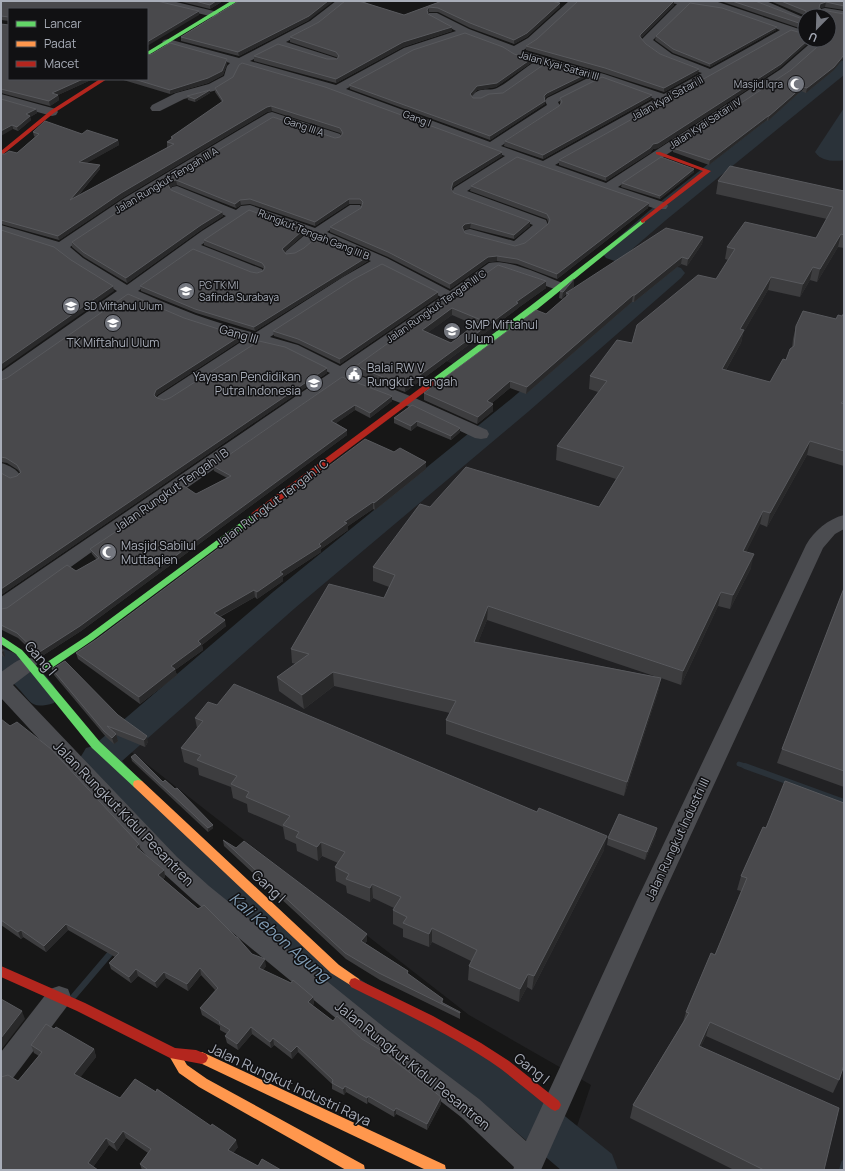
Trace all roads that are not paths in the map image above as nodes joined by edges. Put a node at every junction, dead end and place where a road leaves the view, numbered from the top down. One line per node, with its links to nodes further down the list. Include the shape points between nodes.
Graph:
1 (159, 1): 8 (street)
2 (235, 1): 8 (street)
3 (343, 1): 15 (street, via 314,23)
4 (575, 1): 18 (street, via 532,40)
5 (674, 1): 7 (street)
6 (757, 1): 10 (street)
7 (686, 2): 11 (street, via 732,9); 22 (street, via 647,40 672,59)
8 (214, 14): 14 (street)
9 (433, 15): 12 (street, Jalan Kyai Satari III)
10 (797, 18)
11 (788, 30): 13 (street); 22 (street, Jalan Kyai Satari II)
12 (465, 32): 18 (street, Jalan Kyai Satari III); 25 (street, via 408,50)
13 (797, 32)
14 (168, 42): 17 (street); 21 (street, Gang I)
15 (278, 43): 19 (street); 21 (street)
16 (812, 48): 34 (street, Jalan Kyai Satari IV, via 785,71)
17 (150, 50)
18 (513, 50): 20 (street, Jalan Kyai Satari III, via 515,53)
19 (332, 60)
20 (543, 61): 23 (street, Jalan Kyai Satari III); 26 (street, via 498,93 486,92)
21 (241, 62): 25 (street, Gang I); 29 (street, via 232,68 229,78 213,87 180,96)
22 (712, 73): 28 (street, Jalan Kyai Satari II)
23 (600, 76): 28 (street, Jalan Kyai Satari III); 33 (street, via 551,101 554,106)
24 (102, 80): 30 (street)
25 (337, 89): 33 (street, Gang I)
26 (477, 97)
27 (1, 98): 30 (street)
28 (666, 99): 37 (street, Jalan Kyai Satari II)
29 (156, 108)
30 (52, 112): 35 (street)
31 (272, 116): 32 (street, Gang III A); 47 (street, Jalan Rungkut Tengah III A, via 128,202)
32 (336, 137)
33 (492, 146): 36 (street, Gang I)
34 (658, 153): 38 (street, Jalan Kyai Satari IV); 40 (street, Jalan Rungkut Tengah I C, via 708,171)
35 (1, 154)
36 (516, 155): 37 (street, Gang I); 45 (street, via 459,193 541,225 519,244 514,245)
37 (544, 166): 38 (street, Gang I)
38 (607, 188): 40 (street, Gang I)
39 (177, 190): 42 (street)
40 (661, 206): 51 (street, Jalan Rungkut Tengah I C)
41 (355, 208): 44 (street)
42 (237, 214): 44 (street, Rungkut Tengah Gang III B, via 250,209); 46 (street, Rungkut Tengah Gang III B)
43 (1, 229): 47 (street, Gang III)
44 (316, 233): 48 (street); 49 (street, Rungkut Tengah Gang III B)
45 (470, 233)
46 (191, 246): 50 (street); 52 (street, Rungkut Tengah Gang III B)
47 (61, 247): 52 (street, Gang III, via 78,261)
48 (291, 254)
49 (382, 261): 53 (street, Rungkut Tengah Gang III B); 54 (street)
50 (257, 272)
51 (560, 287): 53 (street, Jalan Rungkut Tengah III C, via 498,265); 58 (street, Jalan Rungkut Tengah I C)
52 (127, 291): 54 (street, Gang III, via 172,312); 56 (street, Rungkut Tengah Gang III B)
53 (451, 297): 55 (street, Jalan Rungkut Tengah III C)
54 (256, 339): 55 (street, Gang III, via 297,350); 57 (street)
55 (340, 373): 58 (street, Gang III); 61 (street, Jalan Rungkut Tengah I B)
56 (1, 379)
57 (164, 399)
58 (409, 401): 59 (street, Gang III); 63 (street, Jalan Rungkut Tengah I C, via 90,638)
59 (481, 434)
60 (844, 521): 68 (street, Jalan Rungkut Industri III, via 829,530 815,545)
61 (1, 607)
62 (1, 639): 63 (street, Gang I, via 19,652)
63 (16, 675): 68 (street, Gang I, via 96,745 347,978 380,998 429,1020 505,1065); 69 (street, Jalan Rungkut Kidul Pesantren, via 170,864 376,1036 470,1108)
64 (1, 971): 65 (street)
65 (61, 998): 66 (street); 67 (street)
66 (174, 1054): 70 (street, via 183,1069 203,1083); 71 (street, Jalan Rungkut Industri Raya, via 196,1056 218,1065)
67 (1, 1073)
68 (553, 1111): 69 (street, Jalan Rungkut Industri III)
69 (529, 1164)
70 (359, 1170)
71 (440, 1170)

